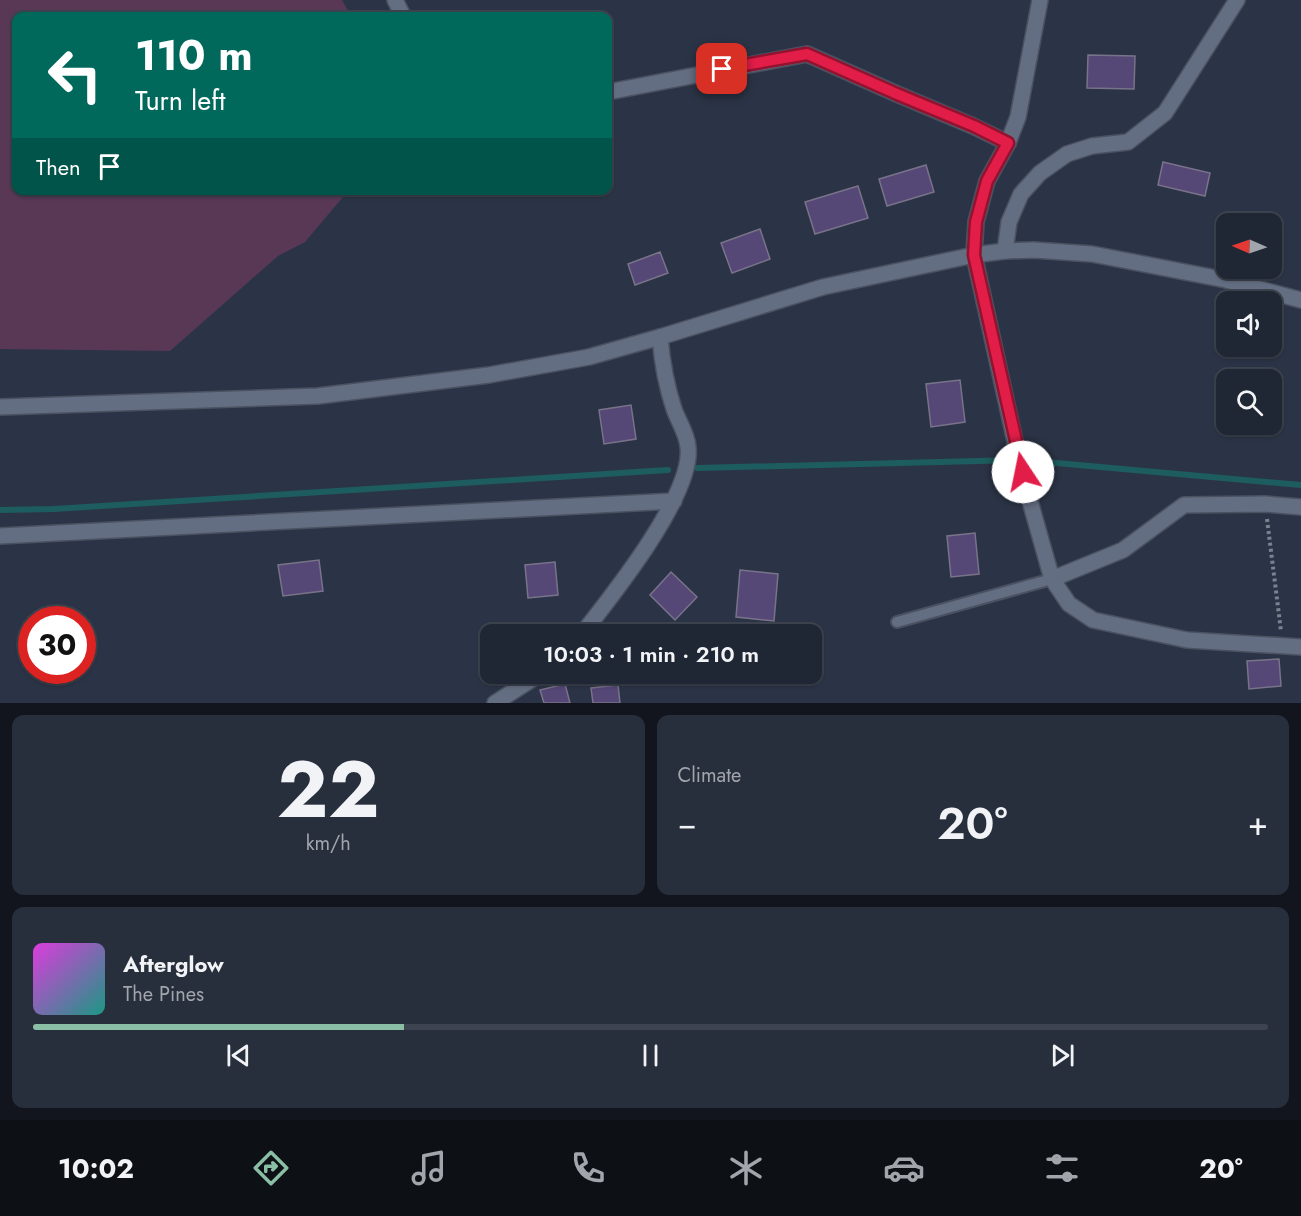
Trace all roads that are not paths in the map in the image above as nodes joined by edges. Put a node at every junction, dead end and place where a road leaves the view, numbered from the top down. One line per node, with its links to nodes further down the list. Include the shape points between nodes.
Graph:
1 (1040, 0): 4 (street, via 1018,117)
2 (1238, 0): 5 (street, via 1165,113 1128,142 1092,146 1067,154 1040,173 1021,194 1009,222)
3 (612, 91): 4 (street, via 807,54)
4 (1008, 143): 6 (street, via 987,181 976,222)
5 (1005, 251): 6 (street); 7 (street, via 1092,254 1226,280)
6 (974, 255): 8 (street, via 823,287); 13 (street, via 1023,472)
7 (1301, 300)
8 (660, 337): 9 (street, via 589,357 489,375 318,396); 10 (street, via 664,376 688,444 689,458)
9 (0, 407)
10 (674, 501): 12 (street); 15 (street, via 633,569)
11 (1301, 507): 13 (street, via 1184,505 1123,550)
12 (0, 536)
13 (1052, 579): 14 (lane); 16 (street, via 1069,604 1093,620 1186,640)
14 (897, 622)
15 (590, 624)
16 (1301, 647)
17 (524, 684): 18 (street)
18 (495, 703)

